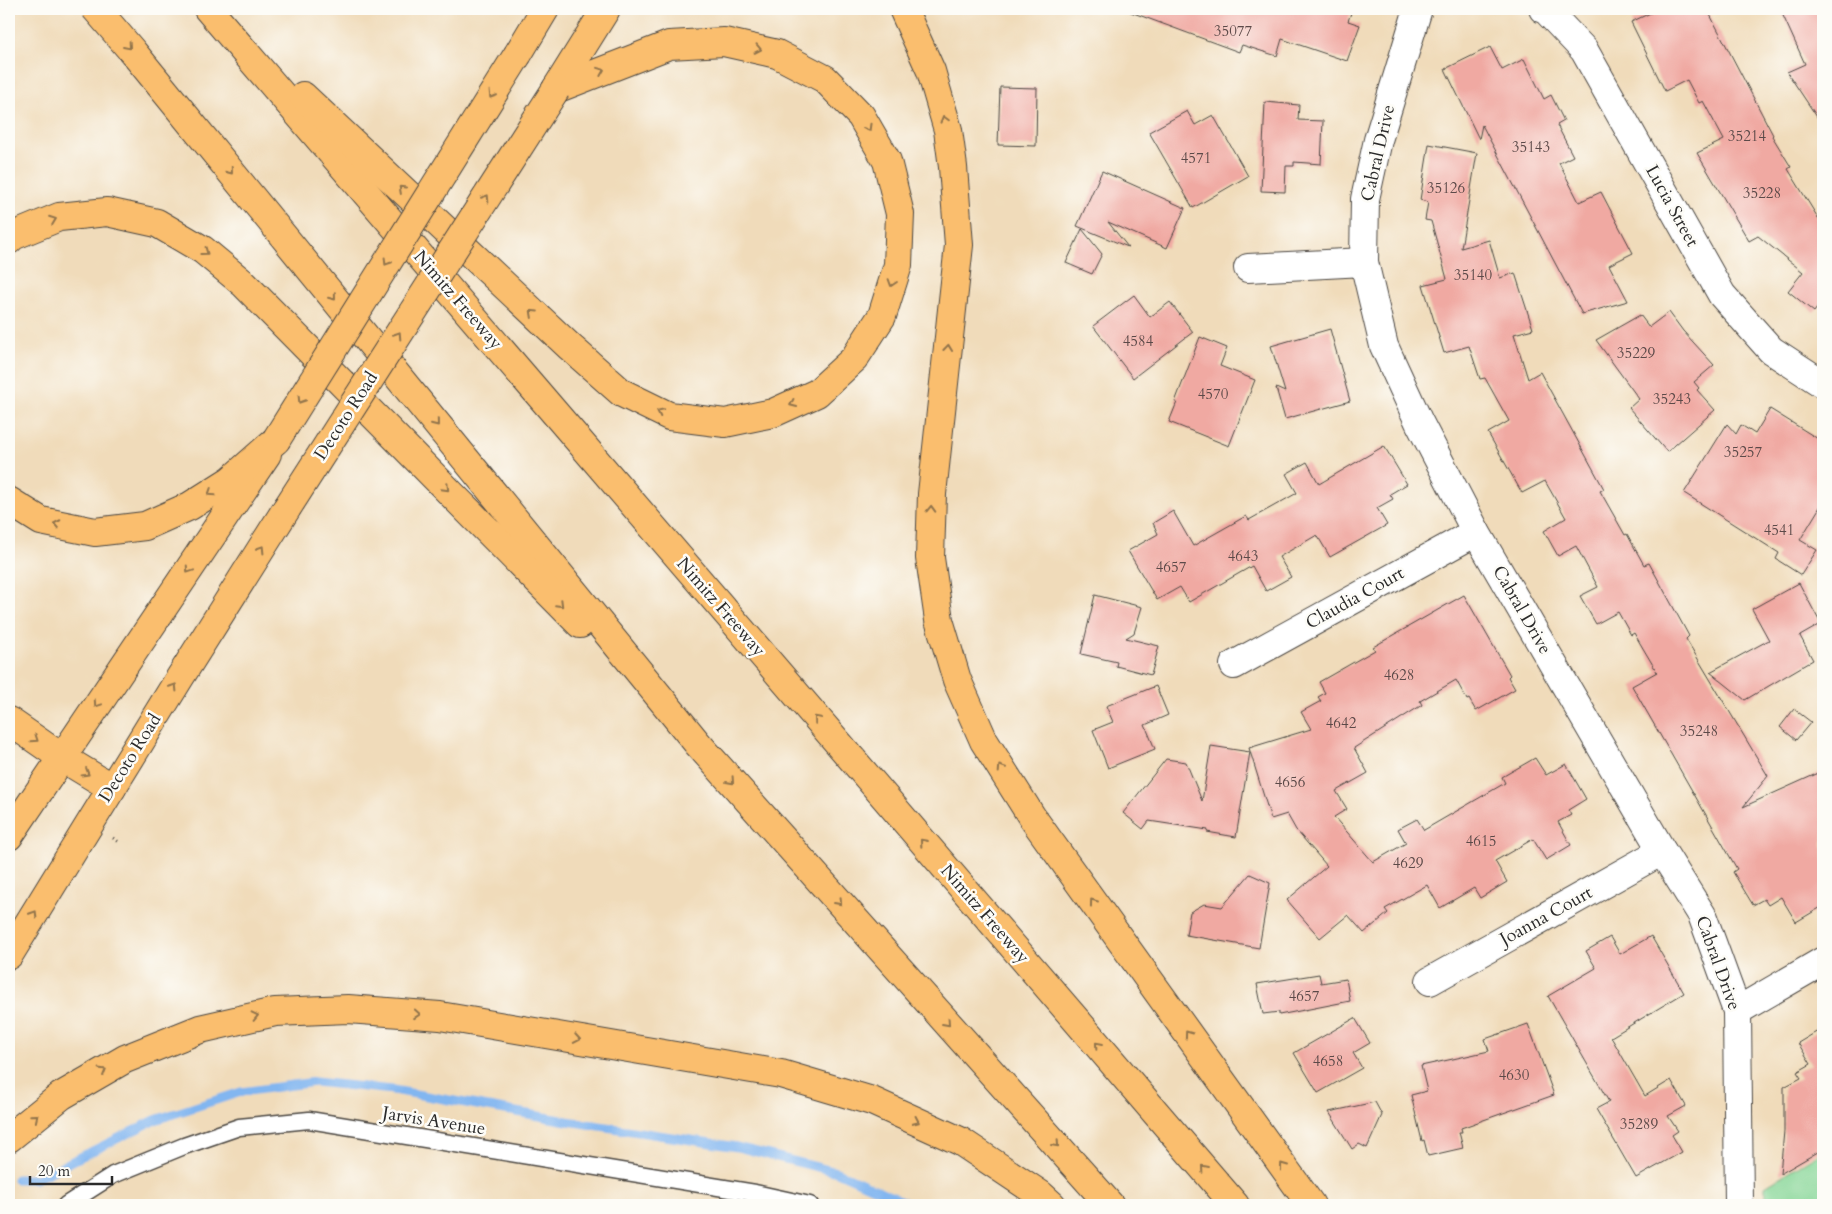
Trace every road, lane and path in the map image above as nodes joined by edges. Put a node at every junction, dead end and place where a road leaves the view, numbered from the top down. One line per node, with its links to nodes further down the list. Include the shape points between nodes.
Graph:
1 (96, 9): 18 (highway, one-way to 18)
2 (209, 9): 8 (highway, one-way to 2, via 669,45 724,42 777,54 825,79 861,116 887,161 900,214 898,265 882,316 854,359 817,394 773,413 725,423 669,416 622,392); 33 (highway, Nimitz Freeway, one-way to 2)
3 (545, 9): 13 (highway, one-way to 13, bridge)
4 (606, 9): 8 (highway, Decoto Road)
5 (903, 9): 34 (highway, one-way to 5, via 1032,817 984,741 958,680 939,620 930,558 932,494 959,245 953,167 948,130 931,72)
6 (1418, 9): 10 (street, Cabral Drive, via 1376,148 1365,199)
7 (1543, 9): 12 (street, Lucia Street, via 1584,50 1722,295 1771,350)
8 (556, 90): 20 (highway, Decoto Road, one-way to 8, bridge, via 287,508)
9 (9, 240): 18 (highway, one-way to 18, via 59,217 107,212 157,223 203,250 244,284)
10 (1364, 262): 11 (street); 15 (street, Cabral Drive, via 1384,346)
11 (1248, 268)
12 (1823, 384)
13 (276, 440): 14 (highway, one-way to 14, via 223,485 190,506 145,526 95,532 41,521); 19 (highway, one-way to 19)
14 (9, 501)
15 (1476, 532): 16 (street, Claudia Court); 22 (street, Cabral Drive)
16 (1234, 665)
17 (9, 722): 19 (highway, one-way to 19)
18 (698, 744): 32 (highway, one-way to 32)
19 (61, 757): 20 (highway, one-way to 20); 21 (highway)
20 (112, 788): 23 (highway, Decoto Road, one-way to 20)
21 (9, 836)
22 (1662, 851): 25 (street, Joanna Court); 26 (street, Cabral Drive, via 1702,915)
23 (9, 955)
24 (1823, 961): 26 (street)
25 (1430, 981)
26 (1737, 1011): 28 (street, Cabral Drive)
27 (9, 1138): 31 (highway, one-way to 31, via 61,1096 125,1059 200,1029 275,1012 348,1009 440,1016 781,1074 872,1101 960,1141)
28 (1735, 1203)
29 (66, 1205): 30 (lane, Jarvis Avenue, via 113,1175 184,1146 239,1127 309,1120 755,1193)
30 (810, 1205)
31 (1052, 1205)
32 (1110, 1205)
33 (1235, 1205)
34 (1311, 1205)

